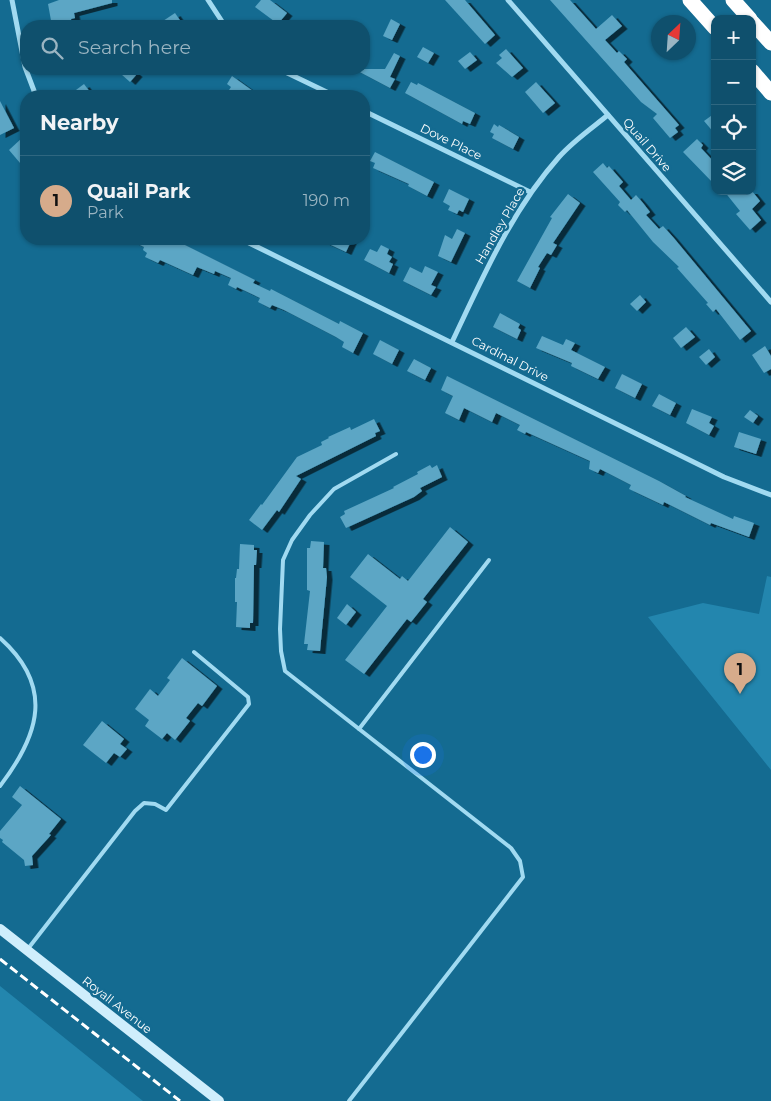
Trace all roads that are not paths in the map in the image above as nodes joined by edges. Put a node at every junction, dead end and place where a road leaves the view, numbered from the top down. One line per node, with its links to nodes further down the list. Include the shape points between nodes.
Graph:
1 (12, 0): 10 (street)
2 (208, 0): 7 (street)
3 (508, 0): 19 (street, Quail Drive)
4 (690, 0): 8 (highway)
5 (733, 0): 6 (highway)
6 (746, 15)
7 (221, 20)
8 (711, 24)
9 (756, 26): 11 (highway)
10 (20, 41)
11 (771, 43)
12 (28, 75): 15 (street)
13 (291, 75): 16 (street)
14 (756, 76): 17 (highway)
15 (34, 90)
16 (323, 90)
17 (771, 93)
18 (370, 114): 20 (street, Dove Place)
19 (608, 115): 20 (street, Handley Place, via 560,155); 22 (street, Quail Drive)
20 (530, 192): 23 (street, Handley Place, via 497,247)
21 (253, 245): 23 (street, Cardinal Drive)
22 (771, 302)
23 (452, 342): 25 (street, Cardinal Drive, via 724,477)
24 (396, 454): 29 (lane, via 334,489 292,540 283,560 280,651 285,671)
25 (771, 495)
26 (489, 560): 29 (lane)
27 (0, 638): 30 (lane, via 19,655 32,682 36,706 31,737 17,764)
28 (194, 652): 32 (lane, via 248,697 249,704 166,810 144,803 135,811)
29 (358, 729): 34 (lane, via 511,848 520,860 523,876)
30 (0, 786)
31 (0, 929): 32 (street, Royall Avenue)
32 (27, 950): 33 (street, Royall Avenue)
33 (219, 1101)
34 (349, 1101)

